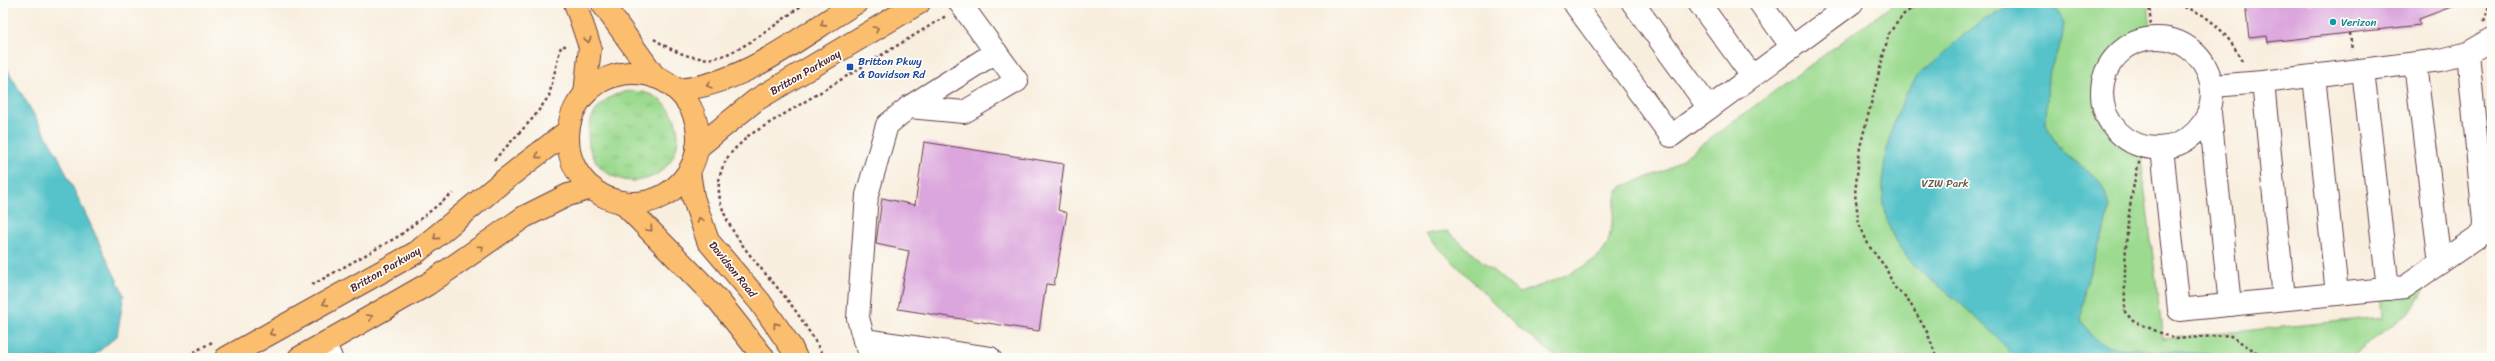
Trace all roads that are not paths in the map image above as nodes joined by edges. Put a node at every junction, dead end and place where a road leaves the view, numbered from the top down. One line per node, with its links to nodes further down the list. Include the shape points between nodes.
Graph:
1 (576, 3): 23 (main road, one-way to 23, via 590,47)
2 (602, 3): 17 (main road)
3 (856, 3): 22 (main road, one-way to 22, via 758,66 716,83)
4 (919, 3): 28 (main road, Britton Parkway, one-way to 4, via 756,100)
5 (1574, 3): 25 (street, via 1671,136)
6 (1632, 3): 25 (street)
7 (1699, 3): 18 (street)
8 (1760, 3): 12 (street)
9 (961, 4): 13 (street)
10 (1840, 6): 12 (street)
11 (2492, 39): 14 (street, via 2484,46)
12 (1792, 47): 18 (street)
13 (996, 52): 24 (street); 24 (street, via 1017,80 1016,83 964,112)
14 (2468, 53): 16 (street); 33 (street, via 2484,222 2482,233)
15 (2358, 63): 16 (street); 19 (street); 34 (street)
16 (2414, 64): 33 (street)
17 (655, 76): 22 (main road); 23 (main road, via 617,74 600,82)
18 (1752, 76): 25 (street)
19 (2314, 76): 20 (street); 35 (street)
20 (2262, 82): 21 (street); 36 (street)
21 (2213, 86): 26 (street); 29 (street, via 2206,65 2191,48 2173,39 2152,37 2132,43 2109,64 2101,94 2107,117 2115,130 2128,140 2144,147)
22 (677, 90): 28 (main road, via 690,107 697,127)
23 (585, 94): 27 (main road, via 573,111)
24 (910, 107): 38 (street, via 887,125 866,195 858,318)
25 (1709, 108)
26 (2210, 114): 29 (street, via 2199,131 2187,141); 37 (street)
27 (568, 131): 31 (main road, via 570,153 578,172); 40 (main road, Britton Parkway, one-way to 40, via 417,252)
28 (697, 148): 30 (main road)
29 (2162, 148): 37 (street, via 2179,310)
30 (689, 172): 32 (main road, via 679,184 660,197 637,203); 43 (main road, Davidson Road, one-way to 30, via 760,302 708,240 693,197)
31 (592, 188): 32 (main road, via 606,197); 39 (main road, one-way to 31, via 524,217 568,195)
32 (622, 202): 42 (main road, one-way to 42, via 718,300)
33 (2440, 263): 34 (street, via 2405,287)
34 (2388, 289): 35 (street)
35 (2337, 294): 36 (street)
36 (2284, 299): 37 (street)
37 (2230, 305)
38 (868, 349): 44 (street)
39 (328, 351): 41 (main road)
40 (226, 358)
41 (299, 358)
42 (764, 358)
43 (796, 358)
44 (990, 358)

